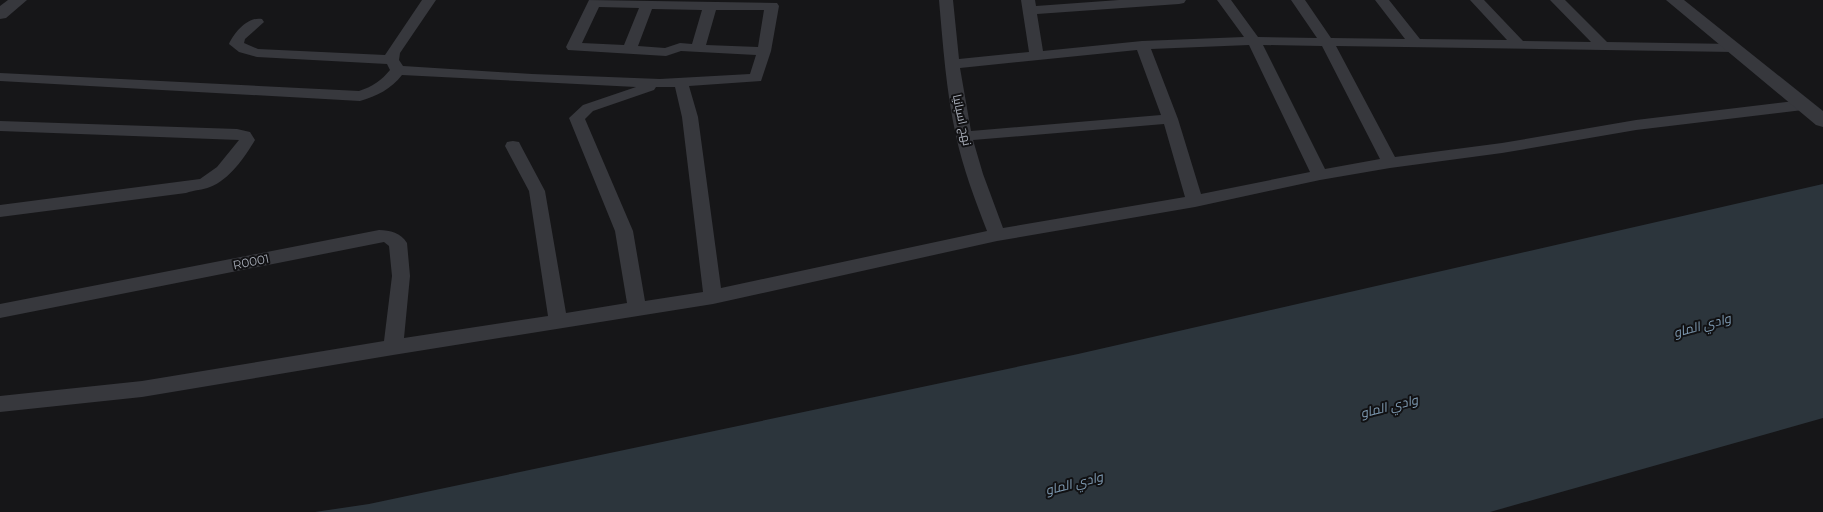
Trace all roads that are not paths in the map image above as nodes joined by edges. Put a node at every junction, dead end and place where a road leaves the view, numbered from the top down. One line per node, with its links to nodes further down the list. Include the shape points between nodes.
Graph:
1 (19, 0): 15 (street)
2 (429, 0): 29 (street, via 393,53)
3 (946, 0): 28 (street, نهج اسبانيا)
4 (1179, 0): 13 (street)
5 (1224, 0): 17 (street)
6 (1298, 0): 18 (street)
7 (1382, 0): 19 (street)
8 (1478, 0): 20 (street)
9 (1557, 0): 22 (street)
10 (1674, 0): 24 (street)
11 (772, 3): 14 (street); 26 (street)
12 (647, 4): 14 (street); 25 (street); 25 (street, via 594,3 573,47)
13 (1029, 5): 27 (street)
14 (710, 6): 23 (street)
15 (0, 14)
16 (257, 22): 29 (street, via 239,37 236,44 257,53)
17 (1254, 41): 18 (street); 21 (street); 40 (street)
18 (1327, 42): 19 (street); 39 (street)
19 (1416, 42): 20 (street)
20 (1518, 44): 22 (street)
21 (1142, 45): 27 (street); 34 (street)
22 (1603, 46): 24 (street)
23 (698, 48): 25 (street, via 680,47 666,52); 26 (street)
24 (1734, 48): 33 (street)
25 (629, 50)
26 (764, 51): 31 (street, via 756,78)
27 (1037, 55): 28 (street)
28 (952, 64): 37 (street, نهج اسبانيا)
29 (395, 65): 30 (street, via 390,81 360,96); 32 (street, via 532,78)
30 (0, 77)
31 (681, 82): 32 (street); 44 (street, via 690,117)
32 (660, 83): 45 (street, via 588,108 577,118 624,231)
33 (1803, 105): 35 (street); 39 (street, via 1636,125 1502,148)
34 (1170, 119): 37 (street); 41 (street)
35 (1823, 122)
36 (0, 126): 42 (street, via 237,134 244,135 247,140 221,172 205,183)
37 (964, 136): 43 (street, نهج اسبانيا)
38 (513, 146): 47 (street, via 537,191)
39 (1390, 163): 40 (street)
40 (1320, 175): 41 (street)
41 (1195, 201): 43 (street)
42 (0, 212)
43 (997, 235): 44 (street)
44 (713, 297): 45 (street)
45 (637, 309): 47 (street)
46 (0, 311): 48 (street, R0001, via 387,236 398,242 401,276)
47 (558, 321): 48 (street)
48 (393, 347): 49 (street, via 142,389)
49 (0, 404)

